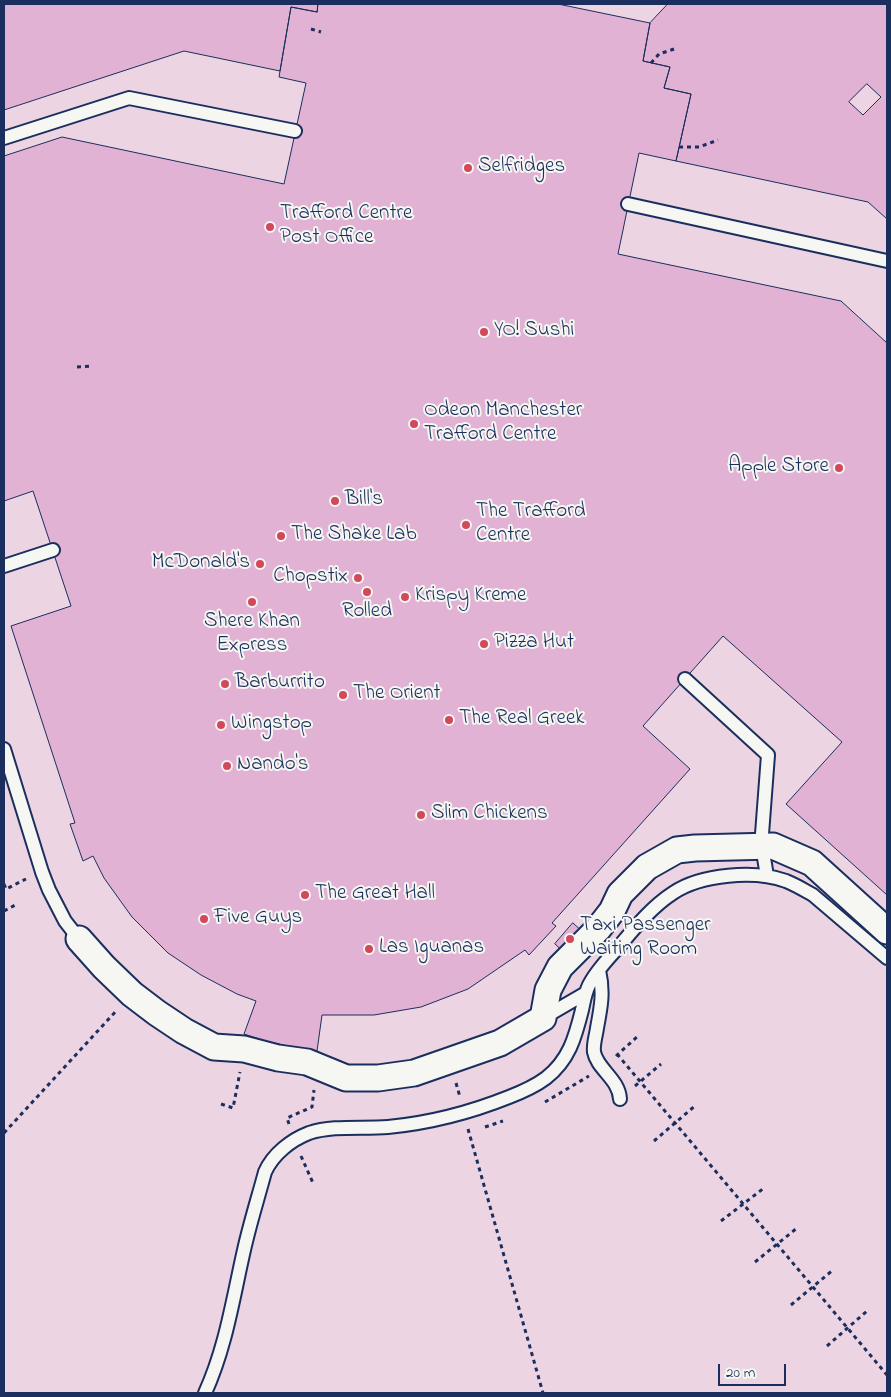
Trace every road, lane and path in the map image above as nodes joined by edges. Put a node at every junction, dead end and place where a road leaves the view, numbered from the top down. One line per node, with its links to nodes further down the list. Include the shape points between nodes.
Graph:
1 (311, 29): 2 (path)
2 (321, 32)
3 (674, 49): 4 (path, via 659,54)
4 (651, 63)
5 (295, 132): 6 (lane, via 130,98)
6 (4, 138)
7 (718, 140): 8 (path, via 699,147)
8 (679, 147)
9 (628, 204): 10 (lane)
10 (887, 261)
11 (91, 366): 12 (path)
12 (77, 367)
13 (53, 550): 14 (lane)
14 (4, 566)
15 (685, 679): 17 (lane, via 768,755)
16 (4, 749): 18 (lane)
17 (762, 846): 19 (lane); 23 (street, via 773,846 812,863); 29 (street, via 677,850 647,867 620,894 598,929 560,967 548,990)
18 (42, 872): 20 (path, via 6,889); 24 (lane, via 65,921)
19 (767, 876): 25 (lane, via 801,887 813,895); 26 (lane, via 718,876 674,892 642,920)
20 (4, 884)
21 (17, 904): 22 (path)
22 (4, 911)
23 (887, 931)
24 (80, 939): 27 (street)
25 (887, 958)
26 (599, 970): 28 (lane); 35 (lane, via 602,1002 594,1052)
27 (132, 994): 31 (street, via 184,1031 214,1047); 42 (path)
28 (586, 994): 29 (lane); 40 (lane, via 575,1036 556,1070 522,1092)
29 (543, 1018): 33 (street, via 500,1043)
30 (638, 1036): 32 (path)
31 (244, 1049): 33 (street, via 306,1062 346,1078 414,1073); 38 (path, via 233,1108)
32 (618, 1054): 35 (path); 36 (path)
33 (450, 1060): 40 (path)
34 (661, 1064): 36 (path)
35 (602, 1067): 37 (lane, via 618,1089)
36 (641, 1081): 37 (path); 41 (path)
37 (620, 1099)
38 (220, 1104)
39 (696, 1106): 41 (path)
40 (464, 1114): 57 (lane, via 388,1127 322,1130 294,1141 269,1162 244,1248 226,1334); 58 (path)
41 (676, 1122): 43 (path); 45 (path)
42 (4, 1133)
43 (654, 1141)
44 (764, 1188): 45 (path)
45 (744, 1204): 46 (path); 48 (path)
46 (722, 1221)
47 (798, 1228): 48 (path)
48 (778, 1244): 49 (path); 51 (path)
49 (755, 1262)
50 (833, 1270): 51 (path)
51 (814, 1287): 52 (path); 54 (path)
52 (791, 1305)
53 (867, 1311): 54 (path)
54 (848, 1327): 55 (path); 56 (path)
55 (827, 1346)
56 (887, 1375)
57 (205, 1393)
58 (543, 1393)

